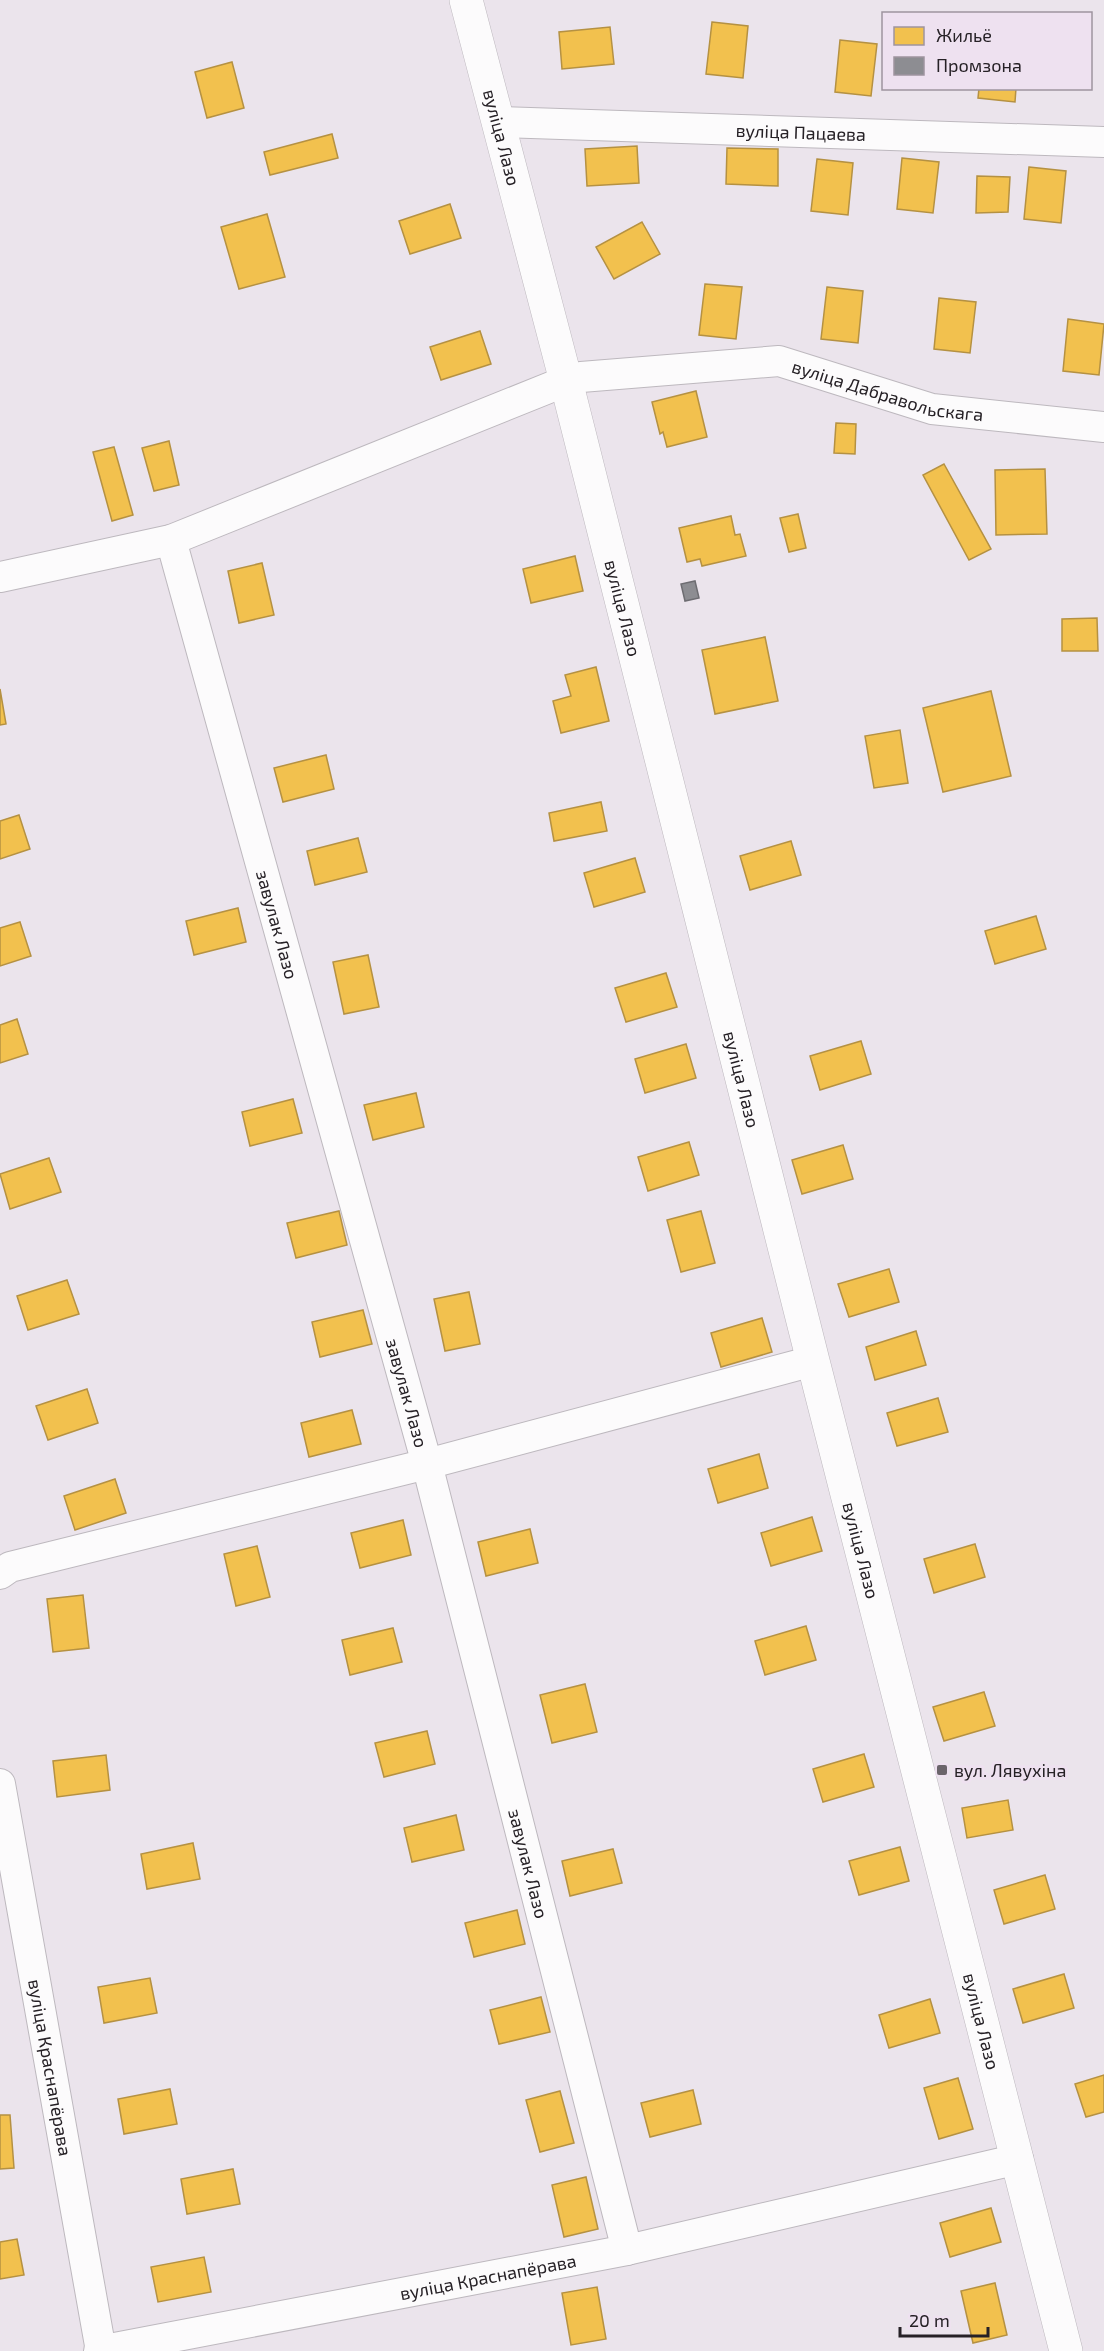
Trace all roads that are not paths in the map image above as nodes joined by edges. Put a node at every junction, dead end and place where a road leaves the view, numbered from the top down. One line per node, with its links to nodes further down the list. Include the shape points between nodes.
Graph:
1 (466, 0): 2 (main road, вуліца Лазо)
2 (498, 122): 3 (street, вуліца Пацаева); 4 (main road, вуліца Лазо)
3 (1104, 142)
4 (566, 381): 5 (street, вуліца Дабравольскага, via 779,361 932,409); 6 (street, вуліца Дабравольскага); 8 (main road, вуліца Лазо)
5 (1104, 428)
6 (171, 540): 7 (street, вуліца Дабравольскага); 9 (street, завулак Лазо)
7 (0, 577)
8 (813, 1361): 9 (street); 12 (main road, вуліца Лазо)
9 (427, 1464): 10 (street, via 10,1567); 13 (street, завулак Лазо)
10 (0, 1574)
11 (0, 1784): 14 (street, вуліца Краснапёрава)
12 (1018, 2158): 13 (street); 15 (main road, вуліца Лазо)
13 (627, 2250): 14 (street, вуліца Краснапёрава)
14 (100, 2351)
15 (1066, 2351)

